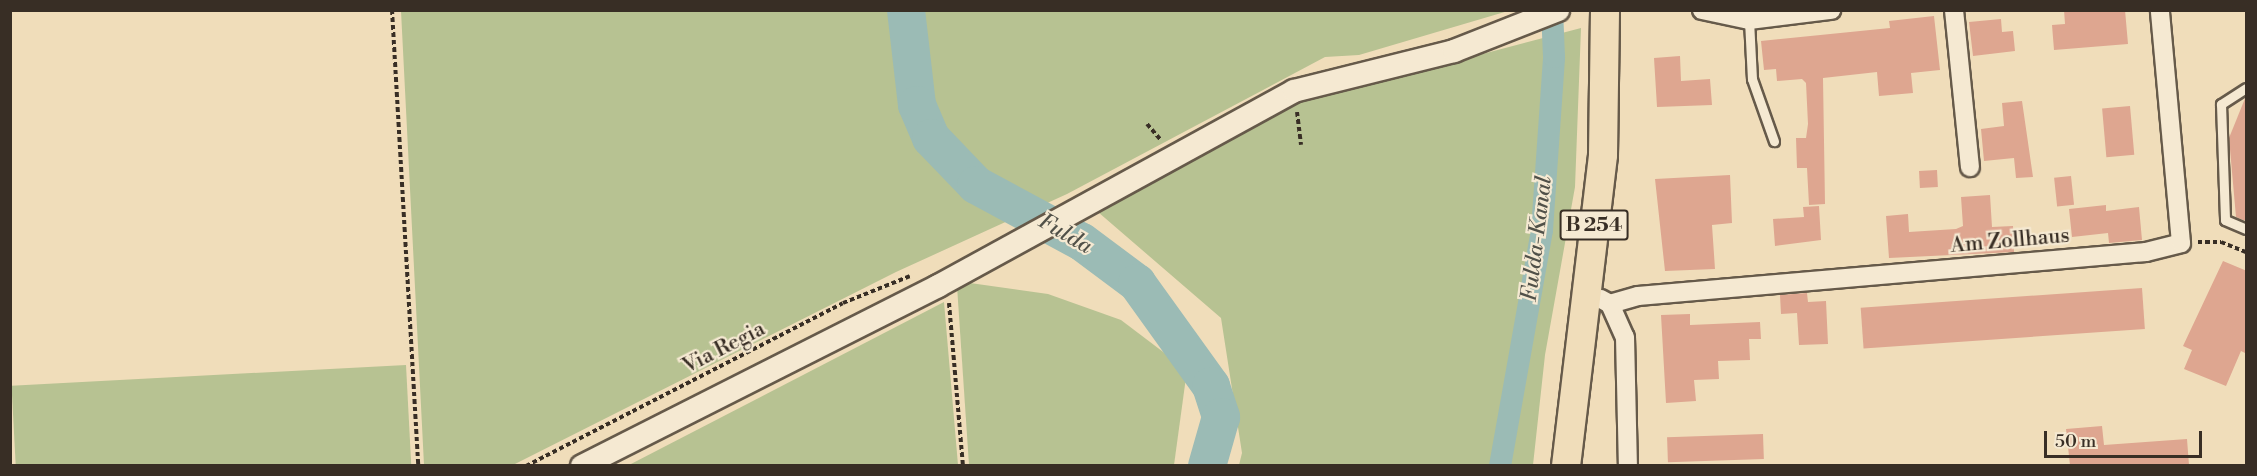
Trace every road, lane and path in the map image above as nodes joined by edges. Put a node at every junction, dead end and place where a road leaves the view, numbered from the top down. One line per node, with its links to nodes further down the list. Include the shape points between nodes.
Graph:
1 (392, 10): 20 (path)
2 (1558, 10): 11 (street, via 1454,51)
3 (1605, 10): 19 (main road, B 254, via 1607,90)
4 (1702, 10): 9 (street)
5 (1831, 10): 8 (street)
6 (1954, 10): 14 (street)
7 (2160, 10): 16 (street)
8 (1773, 14): 9 (street)
9 (1749, 20): 12 (lane, via 1752,79)
10 (2247, 88): 15 (lane, via 2221,104 2225,220)
11 (1294, 91): 13 (path); 18 (street)
12 (1774, 141)
13 (1301, 145)
14 (1970, 167)
15 (2247, 229)
16 (2181, 243): 17 (path, via 2222,242); 19 (street, Am Zollhaus, via 2146,252)
17 (2247, 252)
18 (938, 286): 21 (path, Via Regia, via 913,275 893,279); 22 (street); 23 (path, via 948,295)
19 (1598, 300): 24 (main road, B 254, via 1569,413); 25 (street, via 1625,337)
20 (418, 465)
21 (526, 465)
22 (582, 465)
23 (963, 465)
24 (1566, 465)
25 (1628, 465)

